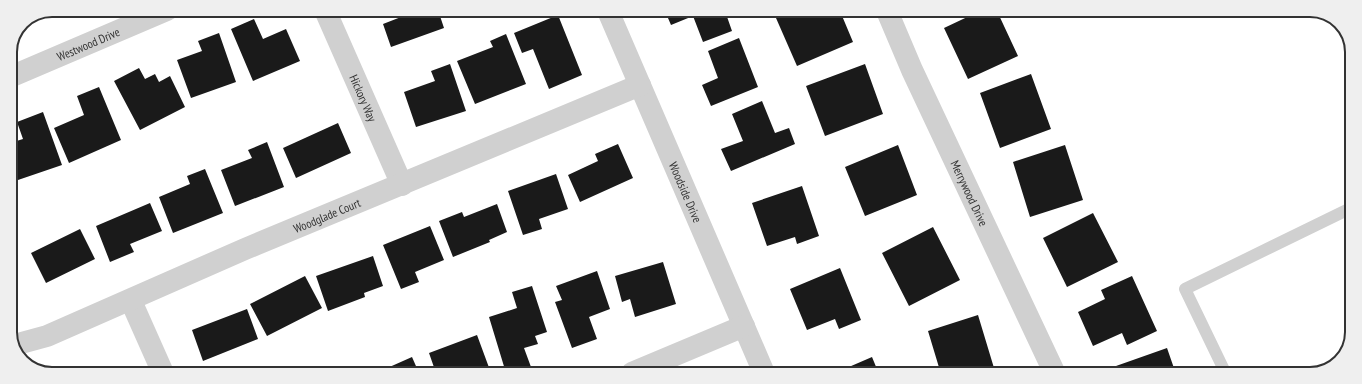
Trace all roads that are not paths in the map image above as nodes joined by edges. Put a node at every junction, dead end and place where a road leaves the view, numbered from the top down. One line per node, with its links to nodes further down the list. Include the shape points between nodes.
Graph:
1 (151, 17): 5 (street, Westwood Drive)
2 (328, 17): 7 (street, Hickory Way)
3 (611, 17): 6 (street, Woodside Drive)
4 (890, 17): 15 (street, Merrywood Drive)
5 (17, 74)
6 (640, 85): 7 (street, Woodglade Court); 10 (street, Woodside Drive)
7 (402, 185): 9 (street, Woodglade Court, via 245,249)
8 (1345, 211): 16 (lane, via 1185,289)
9 (130, 301): 11 (street, Woodglade Court, via 47,336); 12 (street)
10 (744, 326): 13 (street); 14 (street, Woodside Drive)
11 (19, 344)
12 (160, 367)
13 (646, 367)
14 (761, 367)
15 (1052, 367)
16 (1223, 367)

